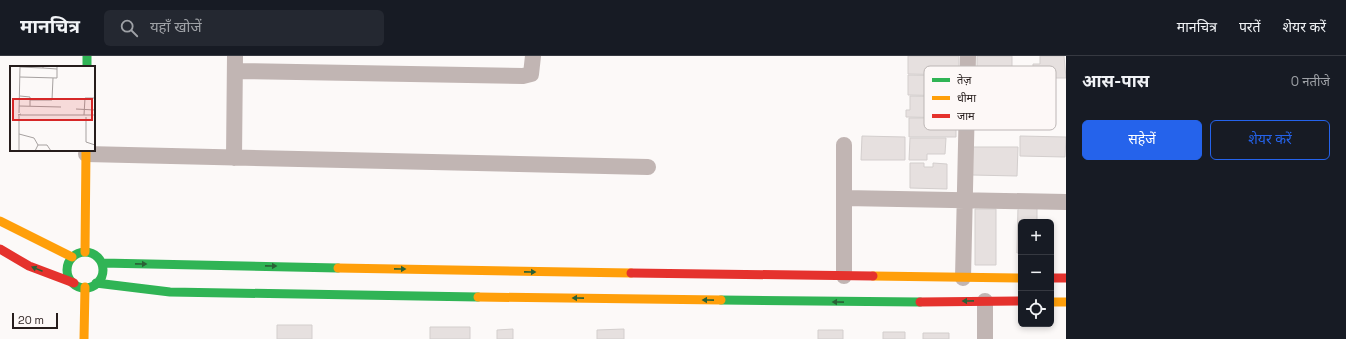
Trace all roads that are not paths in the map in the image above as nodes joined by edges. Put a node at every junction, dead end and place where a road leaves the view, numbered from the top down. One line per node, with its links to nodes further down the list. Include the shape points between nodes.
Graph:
1 (533, 56): 3 (street, via 531,74 523,76)
2 (968, 56): 4 (street)
3 (235, 64): 8 (street)
4 (968, 66)
5 (966, 130): 11 (street)
6 (844, 144): 10 (street)
7 (86, 152): 8 (street); 15 (main road)
8 (234, 158): 9 (street)
9 (648, 167)
10 (845, 198): 11 (street); 18 (street)
11 (964, 200): 12 (street); 19 (street)
12 (1066, 202)
13 (0, 221): 16 (main road)
14 (0, 249): 23 (main road, one-way to 14, via 29,266)
15 (85, 252): 16 (main road, via 78,253); 17 (main road, via 92,253)
16 (72, 258): 23 (main road, via 67,271)
17 (102, 263): 18 (main road, one-way to 18); 24 (main road, via 102,276)
18 (844, 276): 19 (main road)
19 (963, 278): 20 (main road)
20 (1018, 278)
21 (1054, 278): 22 (main road)
22 (1066, 278)
23 (74, 283): 25 (main road)
24 (96, 283): 25 (main road); 26 (main road, one-way to 24, via 849,302 170,292)
25 (85, 287): 30 (main road)
26 (985, 301): 27 (main road); 31 (street)
27 (1018, 301)
28 (1054, 302): 29 (main road)
29 (1066, 302)
30 (84, 339)
31 (985, 339)

